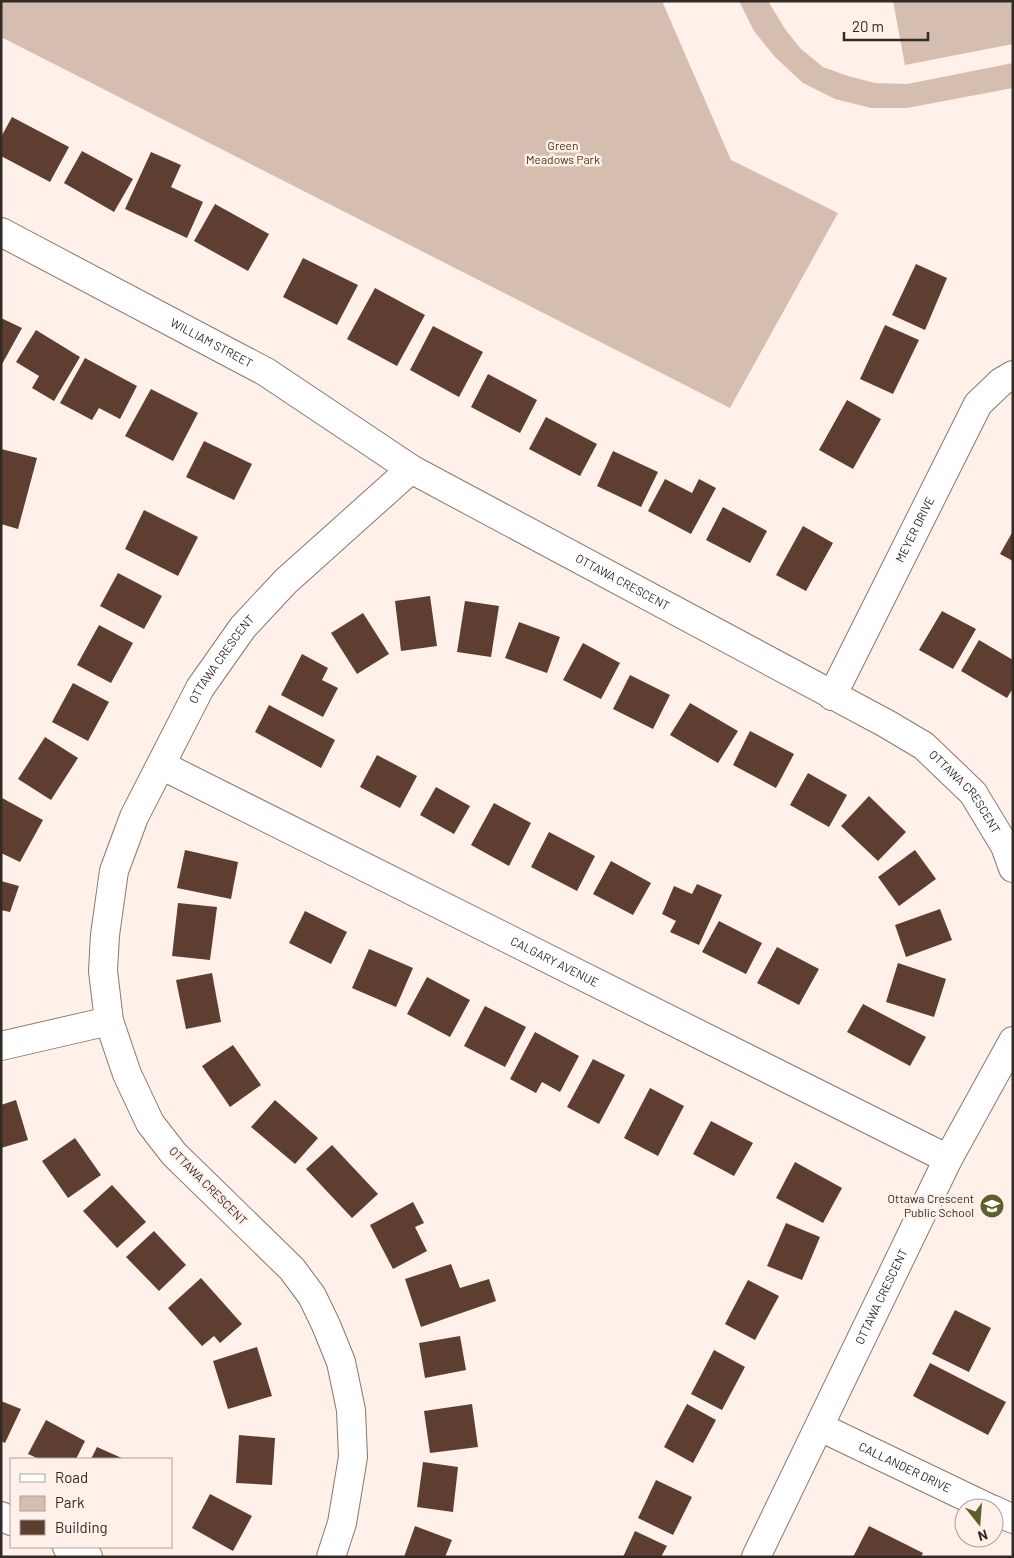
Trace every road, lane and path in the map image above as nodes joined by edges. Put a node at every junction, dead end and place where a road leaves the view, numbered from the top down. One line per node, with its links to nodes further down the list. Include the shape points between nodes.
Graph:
1 (1, 232): 3 (street, WILLIAM STREET, via 266,372)
2 (1013, 375): 4 (street, MEYER DRIVE, via 1000,382 978,404)
3 (411, 469): 4 (street, OTTAWA CRESCENT); 5 (street, OTTAWA CRESCENT, via 286,581 243,627 200,688)
4 (832, 696): 6 (street, OTTAWA CRESCENT, via 924,746 973,793 1005,846)
5 (161, 764): 7 (street, OTTAWA CRESCENT, via 134,817 114,871 103,971); 10 (street, CALGARY AVENUE)
6 (1013, 868)
7 (109, 1021): 9 (street); 15 (street, OTTAWA CRESCENT, via 150,1123 174,1154 292,1269 312,1296 334,1344 351,1410 353,1457 342,1524)
8 (1013, 1041): 10 (street, OTTAWA CRESCENT)
9 (1, 1046)
10 (948, 1159): 11 (street, OTTAWA CRESCENT)
11 (820, 1428): 12 (street, CALLANDER DRIVE); 16 (street, OTTAWA CRESCENT)
12 (968, 1498)
13 (69, 1548): 14 (street)
14 (88, 1557)
15 (331, 1557)
16 (756, 1557)

